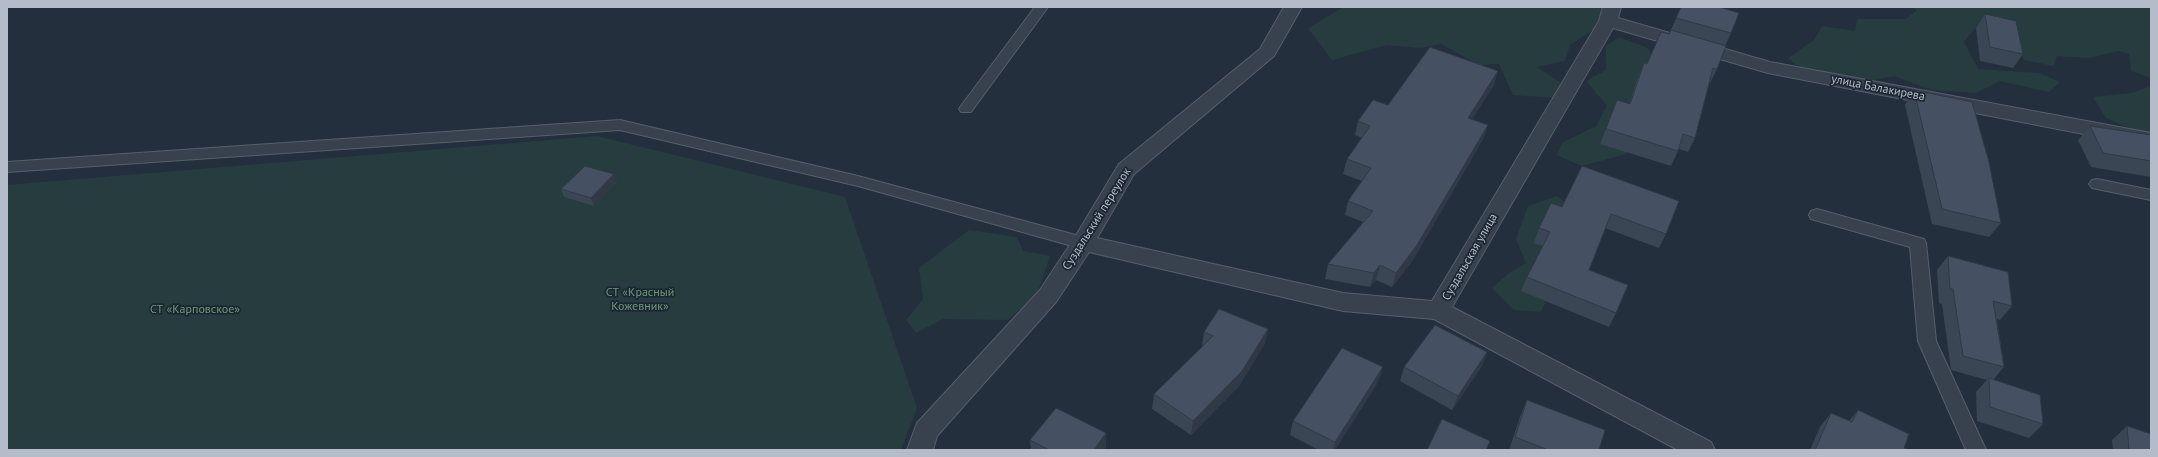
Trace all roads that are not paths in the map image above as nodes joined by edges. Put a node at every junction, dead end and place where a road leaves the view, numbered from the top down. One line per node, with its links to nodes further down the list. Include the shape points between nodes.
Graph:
1 (1042, 7): 4 (lane)
2 (1293, 7): 10 (street, Суздальский переулок, via 1266,52 1126,169)
3 (1610, 14): 5 (street, улица Балакирева, via 1768,67); 11 (street, Суздальская улица)
4 (966, 109)
5 (2151, 140)
6 (7, 167): 10 (lane, via 620,125 858,181)
7 (2097, 184): 8 (lane)
8 (2151, 195)
9 (1817, 215): 14 (lane, via 1918,243 1928,341)
10 (1083, 243): 11 (street, via 1343,302); 12 (street, Суздальский переулок, via 1048,296 926,432)
11 (1438, 310): 13 (street, Суздальская улица)
12 (920, 450)
13 (1702, 450)
14 (1976, 450)

